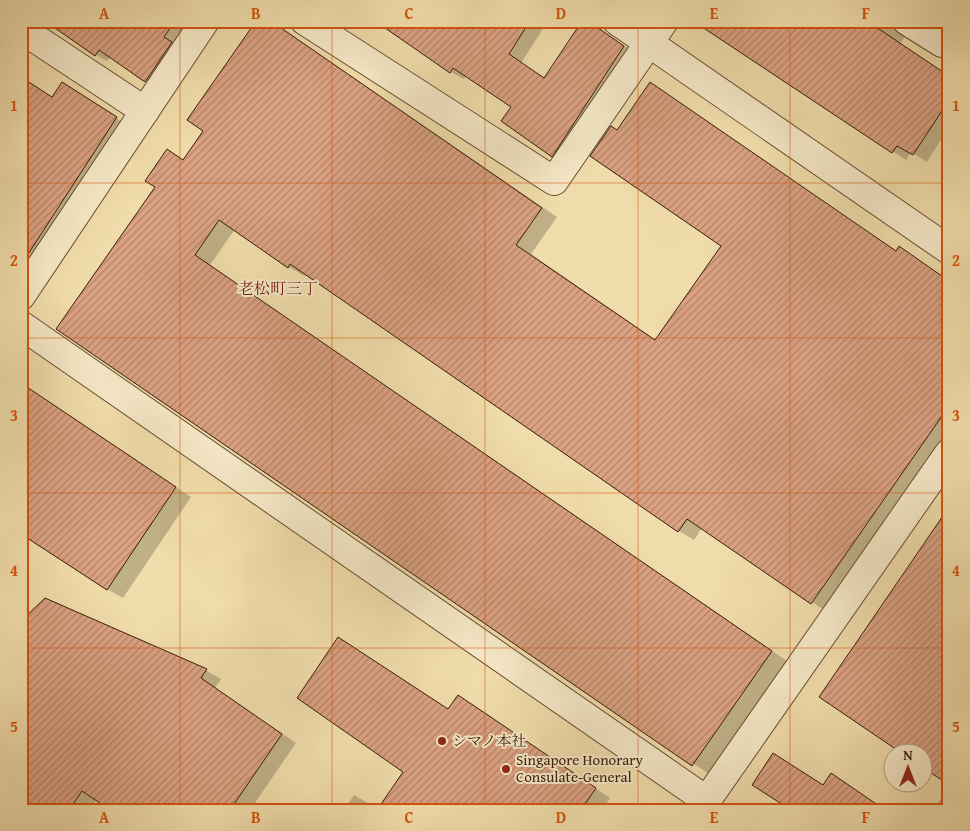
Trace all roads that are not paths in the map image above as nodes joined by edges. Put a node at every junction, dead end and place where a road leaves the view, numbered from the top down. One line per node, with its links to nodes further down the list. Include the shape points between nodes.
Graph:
1 (205, 21): 8 (street)
2 (305, 21): 6 (street, via 554,181)
3 (617, 21): 6 (street)
4 (907, 21): 7 (street, via 942,43)
5 (21, 29): 8 (street)
6 (657, 32): 9 (street)
7 (949, 32)
8 (146, 110): 10 (street)
9 (949, 250)
10 (21, 296)
11 (21, 325): 13 (street)
12 (949, 453): 13 (street)
13 (703, 805)

